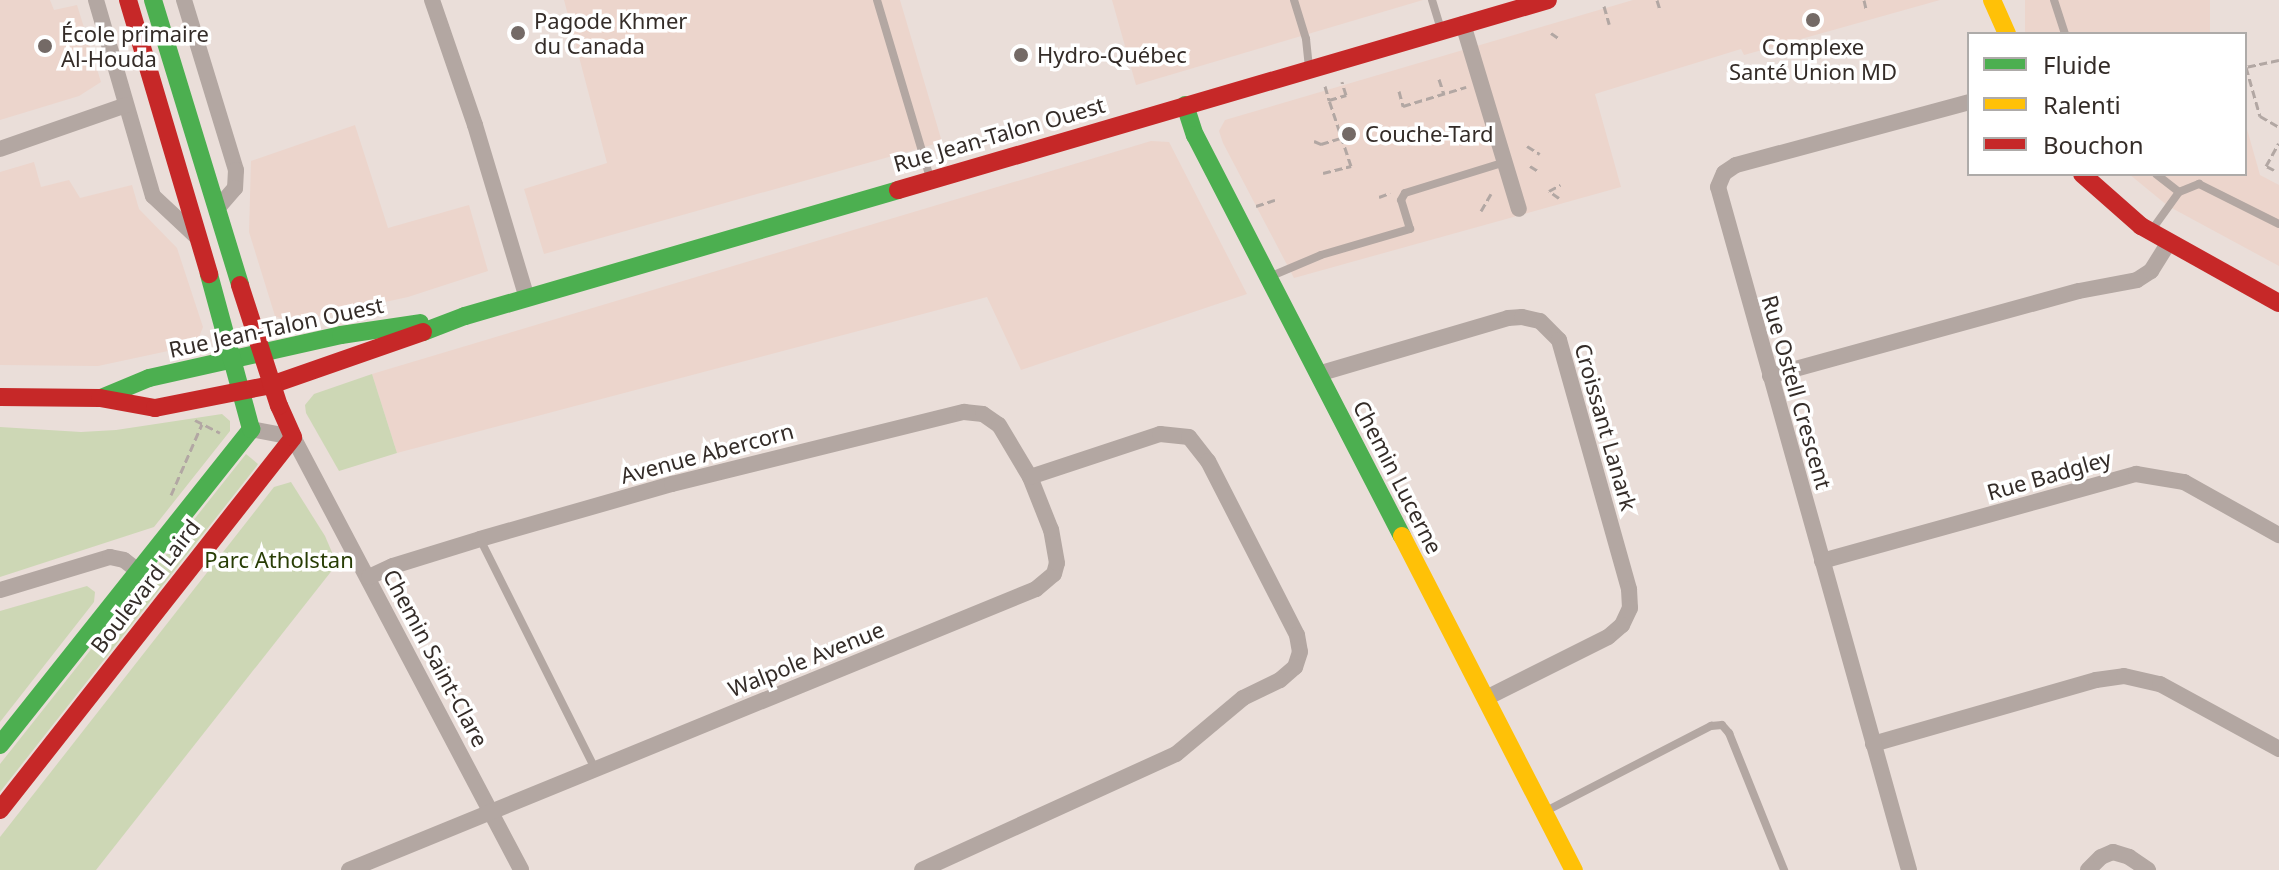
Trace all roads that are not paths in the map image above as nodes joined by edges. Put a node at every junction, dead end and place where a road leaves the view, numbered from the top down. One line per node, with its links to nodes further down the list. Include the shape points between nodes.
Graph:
1 (96, 0): 18 (street)
2 (128, 0): 30 (main road)
3 (153, 0): 26 (main road)
4 (184, 0): 26 (street, via 236,170 235,188)
5 (432, 0): 33 (street)
6 (877, 0): 24 (lane)
7 (1294, 0): 16 (lane)
8 (1432, 0): 13 (lane)
9 (1548, 0): 12 (main road, Rue Jean-Talon Ouest)
10 (1992, 0): 14 (main road)
11 (2054, 0): 15 (lane)
12 (1463, 24): 13 (main road, Rue Jean-Talon Ouest); 21 (street)
13 (1441, 30): 16 (main road, Rue Jean-Talon Ouest)
14 (2006, 32)
15 (2064, 32)
16 (1309, 69): 19 (main road, Rue Jean-Talon Ouest)
17 (1967, 103): 39 (street, Rue Ostell Crescent, via 1736,165 1724,173 1718,197)
18 (126, 105): 20 (street); 30 (street, via 153,196)
19 (1185, 105): 24 (main road, Rue Jean-Talon Ouest); 32 (main road, Chemin Lucerne)
20 (0, 149)
21 (1505, 162): 27 (street); 32 (lane, via 1402,195 1410,229 1321,255)
22 (2084, 176): 29 (main road)
23 (2159, 176): 25 (lane)
24 (930, 179): 33 (main road, Rue Jean-Talon Ouest)
25 (2179, 192): 28 (lane, via 2204,184); 29 (lane)
26 (217, 209): 36 (main road)
27 (1519, 209)
28 (2279, 224)
29 (2151, 232): 31 (main road)
30 (199, 239): 37 (main road)
31 (2169, 242): 34 (main road); 39 (street, via 2151,271 2137,280 2079,291)
32 (1268, 278): 38 (main road, Chemin Lucerne)
33 (527, 298): 35 (main road, Rue Jean-Talon Ouest)
34 (2279, 303)
35 (465, 316): 36 (main road, Rue Jean-Talon Ouest); 40 (main road, Rue Jean-Talon Ouest)
36 (261, 352): 37 (main road, Rue Jean-Talon Ouest); 40 (main road)
37 (234, 359): 41 (main road); 43 (main road, Rue Jean-Talon Ouest, via 149,378)
38 (1318, 374): 55 (main road, Chemin Lucerne); 55 (street, Croissant Lanark, via 1508,318 1540,321 1559,340 1630,608 1614,634)
39 (1770, 376): 51 (street, Rue Ostell Crescent)
40 (271, 385): 41 (main road, Rue Jean-Talon Ouest); 45 (main road)
41 (242, 391): 43 (main road, Rue Jean-Talon Ouest, via 155,408); 44 (main road)
42 (0, 397): 43 (main road, Rue Jean-Talon Ouest)
43 (100, 398)
44 (251, 429): 45 (street); 46 (street); 52 (main road, Boulevard Laird)
45 (293, 437): 46 (main road, Boulevard Laird); 47 (street, Chemin Saint-Clare)
46 (281, 453): 47 (street); 60 (main road, Boulevard Laird)
47 (309, 469): 53 (street, Chemin Saint-Clare)
48 (1030, 477): 50 (street, Avenue Abercorn, via 999,425 983,414 964,412 672,484); 59 (street, Walpole Avenue, via 1056,547 1057,563 1047,582); 65 (street, via 1160,434 1189,437 1208,461 1297,635 1300,652 1295,667 1280,680 1243,698 1176,754)
49 (2279, 535): 51 (street, Rue Badgley, via 2184,482 2136,474)
50 (480, 539): 53 (street, Avenue Abercorn); 59 (lane)
51 (1822, 561): 56 (street, Rue Ostell Crescent)
52 (138, 571): 54 (street, via 110,557); 57 (main road, Boulevard Laird)
53 (369, 577): 61 (street, Chemin Saint-Clare)
54 (0, 590)
55 (1486, 698): 62 (main road, Chemin Lucerne)
56 (1873, 744): 58 (street, via 2124,676 2160,684); 68 (street, Rue Ostell Crescent)
57 (0, 745)
58 (2279, 749)
59 (595, 769): 61 (street, Walpole Avenue)
60 (0, 810)
61 (491, 812): 63 (street, Walpole Avenue); 64 (street, Chemin Saint-Clare)
62 (1544, 812): 66 (main road, Chemin Lucerne); 67 (lane, via 1722,725)
63 (349, 870)
64 (521, 870)
65 (922, 870)
66 (1574, 870)
67 (1784, 870)
68 (1909, 870)
69 (2088, 870): 70 (street, via 2113,852)
70 (2148, 870)

